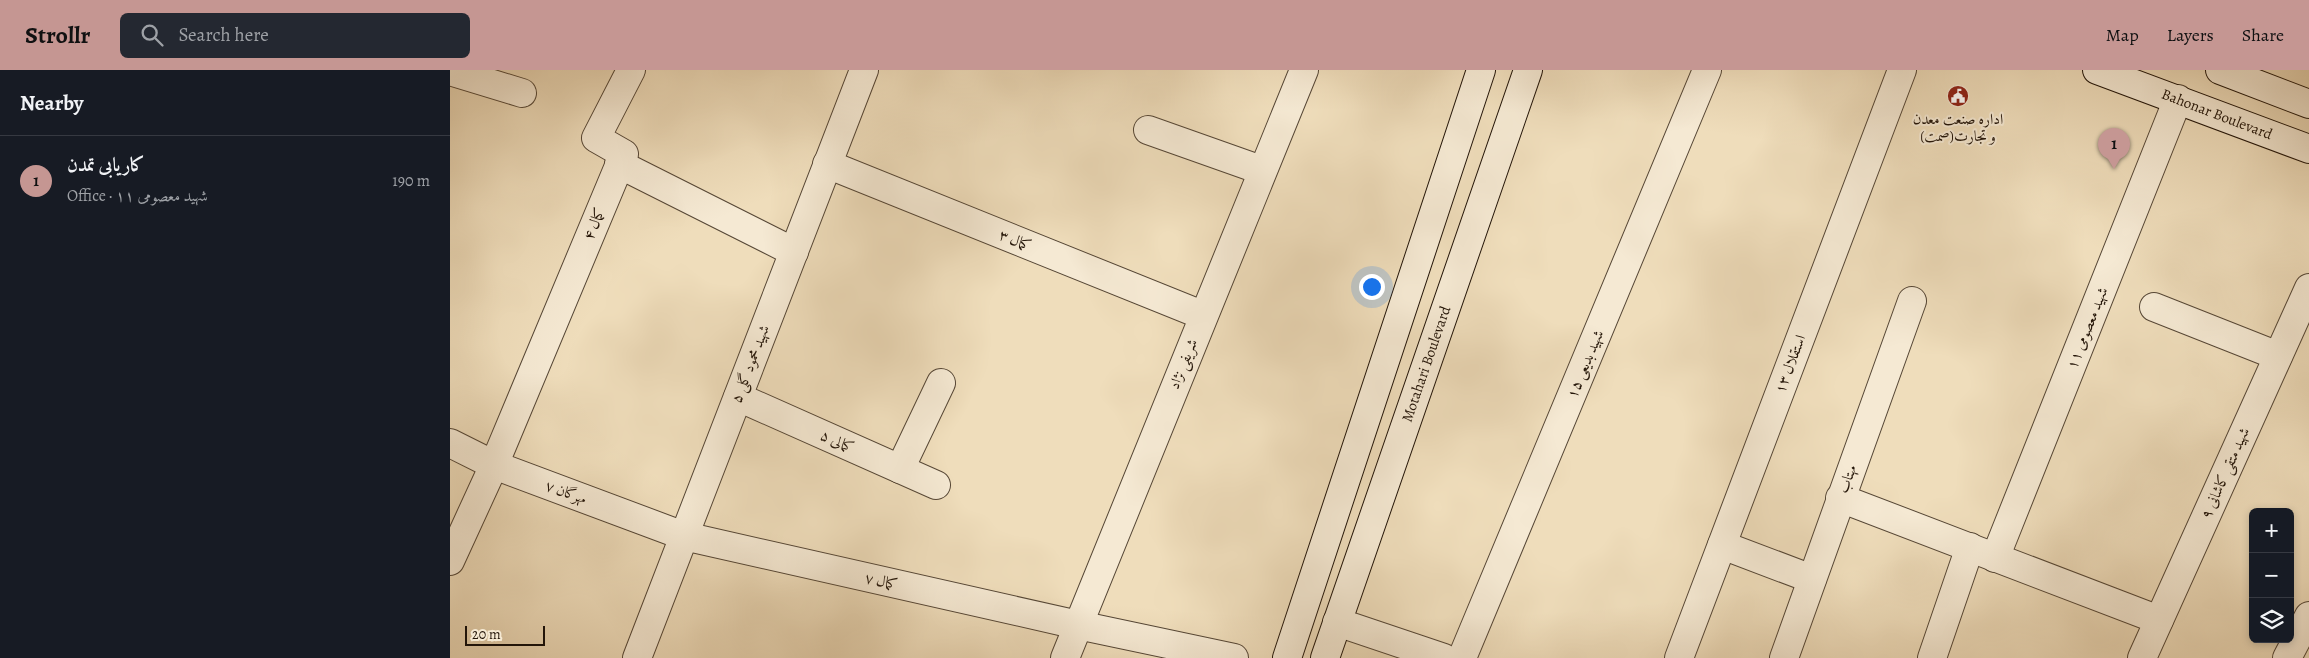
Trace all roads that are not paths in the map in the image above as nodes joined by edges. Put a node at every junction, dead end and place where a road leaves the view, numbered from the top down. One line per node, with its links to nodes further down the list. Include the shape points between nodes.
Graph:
1 (631, 70): 16 (street, via 596,138 624,154)
2 (864, 70): 17 (street, شهید محمود گلی ۵)
3 (1304, 70): 18 (street, شریفی نژاد)
4 (1481, 70): 46 (street)
5 (1528, 70): 40 (street, Motahari Boulevard)
6 (1707, 70): 49 (street, شهید بدیعی ۱۵)
7 (1902, 70): 33 (street, استقلال ۱۳)
8 (2097, 70): 12 (street, Bahonar Boulevard)
9 (2220, 70): 13 (street)
10 (450, 71): 11 (street)
11 (522, 93)
12 (2178, 99): 15 (street, Bahonar Boulevard); 35 (street, شهید معصومی ۱۱)
13 (2309, 104)
14 (1148, 130): 18 (street)
15 (2309, 149)
16 (619, 164): 19 (street); 28 (street, کمال ۴)
17 (827, 164): 19 (street, شهید محمود گلی ۵); 23 (street, کمال ۳)
18 (1261, 170): 23 (street, شریفی نژاد)
19 (794, 252): 26 (street, شهید محمود گلی ۵)
20 (2309, 288): 24 (street, شهید متقی کاشانی ۹)
21 (1912, 301): 31 (street, مهتاب)
22 (2154, 307): 24 (street)
23 (1202, 315): 41 (street, شریفی نژاد)
24 (2278, 356): 39 (street, شهید متقی کاشانی ۹)
25 (941, 383): 29 (street)
26 (738, 396): 29 (street, کمالی ۵); 32 (street, شهید محمود گلی ۵)
27 (450, 443): 28 (street, مهرگان ۷)
28 (494, 465): 32 (street, مهرگان ۷); 36 (street, کمال ۴)
29 (900, 469): 30 (street, کمالی ۵)
30 (936, 485)
31 (1840, 498): 34 (street); 37 (street, مهتاب)
32 (684, 536): 41 (street, کمال ۷); 43 (street, شهید محمود گلی ۵)
33 (1722, 545): 37 (street); 50 (street, استقلال ۱۳)
34 (1970, 547): 35 (street); 52 (street)
35 (1995, 558): 39 (street)
36 (450, 562)
37 (1812, 579): 51 (street, مهتاب)
38 (2309, 616): 42 (street)
39 (2159, 620): 53 (street, شهید متقی کاشانی ۹)
40 (1337, 622): 47 (street, Motahari Boulevard); 48 (street)
41 (1078, 626): 44 (street, شریفی نژاد); 45 (street, کمال ۷)
42 (2289, 657)
43 (637, 658)
44 (1065, 658)
45 (1234, 658)
46 (1287, 658)
47 (1324, 658)
48 (1444, 658)
49 (1462, 658)
50 (1679, 658)
51 (1784, 658)
52 (1932, 658)
53 (2142, 658)

